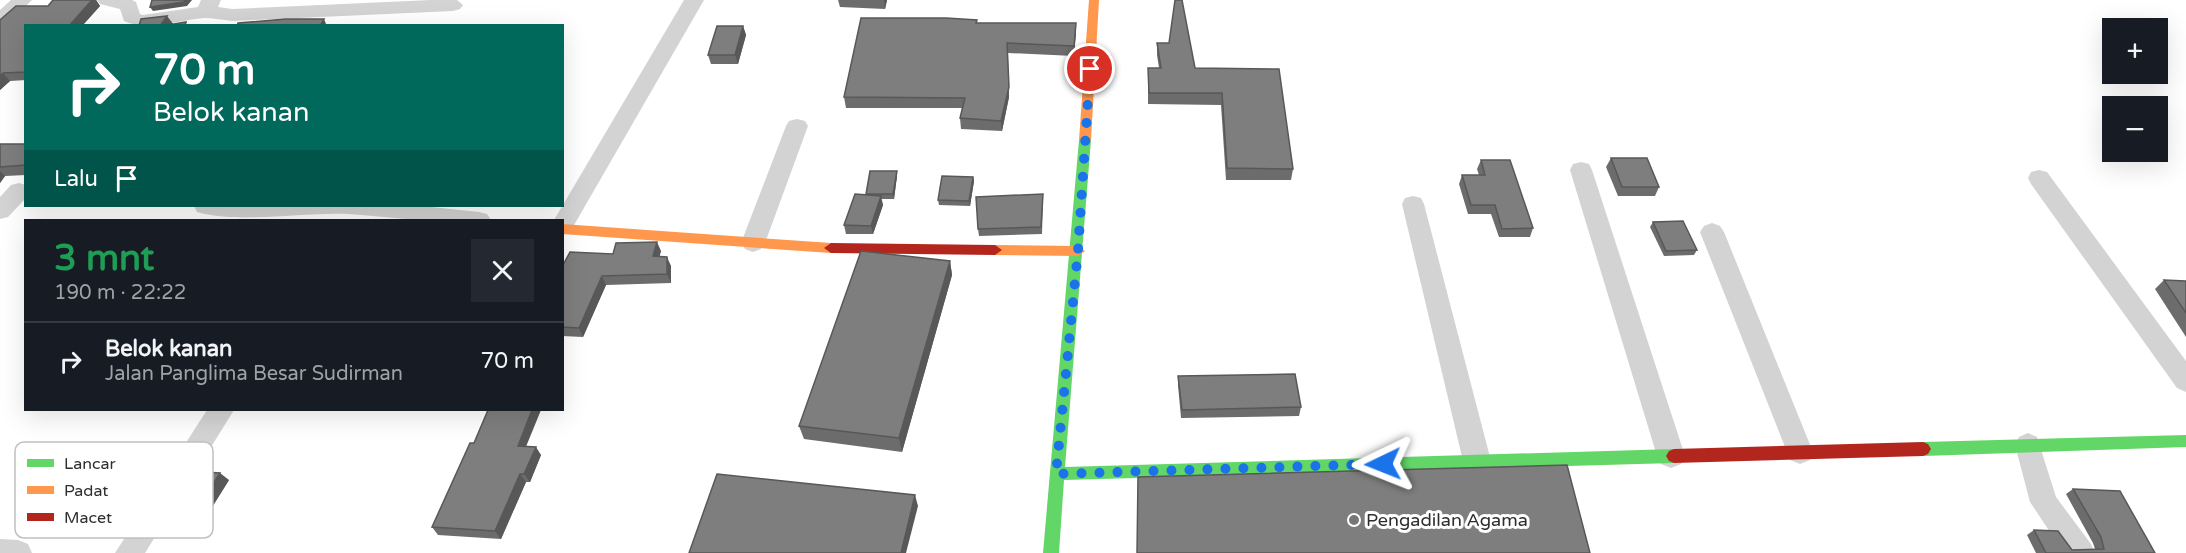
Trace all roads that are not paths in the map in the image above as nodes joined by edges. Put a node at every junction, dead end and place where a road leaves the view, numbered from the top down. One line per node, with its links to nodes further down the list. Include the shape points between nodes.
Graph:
1 (22, 0): 8 (street)
2 (107, 0): 7 (street, via 129,6 131,17 141,21)
3 (694, 0): 20 (street)
4 (1094, 0): 24 (street)
5 (454, 3): 6 (street); 9 (street)
6 (317, 5): 7 (street, via 232,15 210,14)
7 (209, 6)
8 (0, 21)
9 (443, 24)
10 (797, 126): 23 (street)
11 (1581, 170): 31 (street)
12 (2039, 178): 25 (street)
13 (15, 190): 18 (street)
14 (1413, 204): 32 (street)
15 (219, 207): 16 (street)
16 (290, 207)
17 (357, 207): 19 (street)
18 (0, 211)
19 (470, 219)
20 (564, 224)
21 (564, 227): 23 (street)
22 (1712, 232): 30 (street)
23 (753, 243): 24 (street, via 827,248)
24 (1078, 251): 33 (street)
25 (2186, 381)
26 (220, 411): 27 (street)
27 (200, 442)
28 (2028, 446): 29 (street); 30 (street); 39 (street, via 2044,502)
29 (2183, 446)
30 (1800, 452): 31 (street)
31 (1671, 456): 32 (street)
32 (1477, 461): 33 (street)
33 (1056, 474): 38 (street)
34 (139, 538): 37 (street)
35 (0, 552): 36 (street)
36 (18, 553)
37 (129, 553)
38 (1051, 553)
39 (2081, 553)

